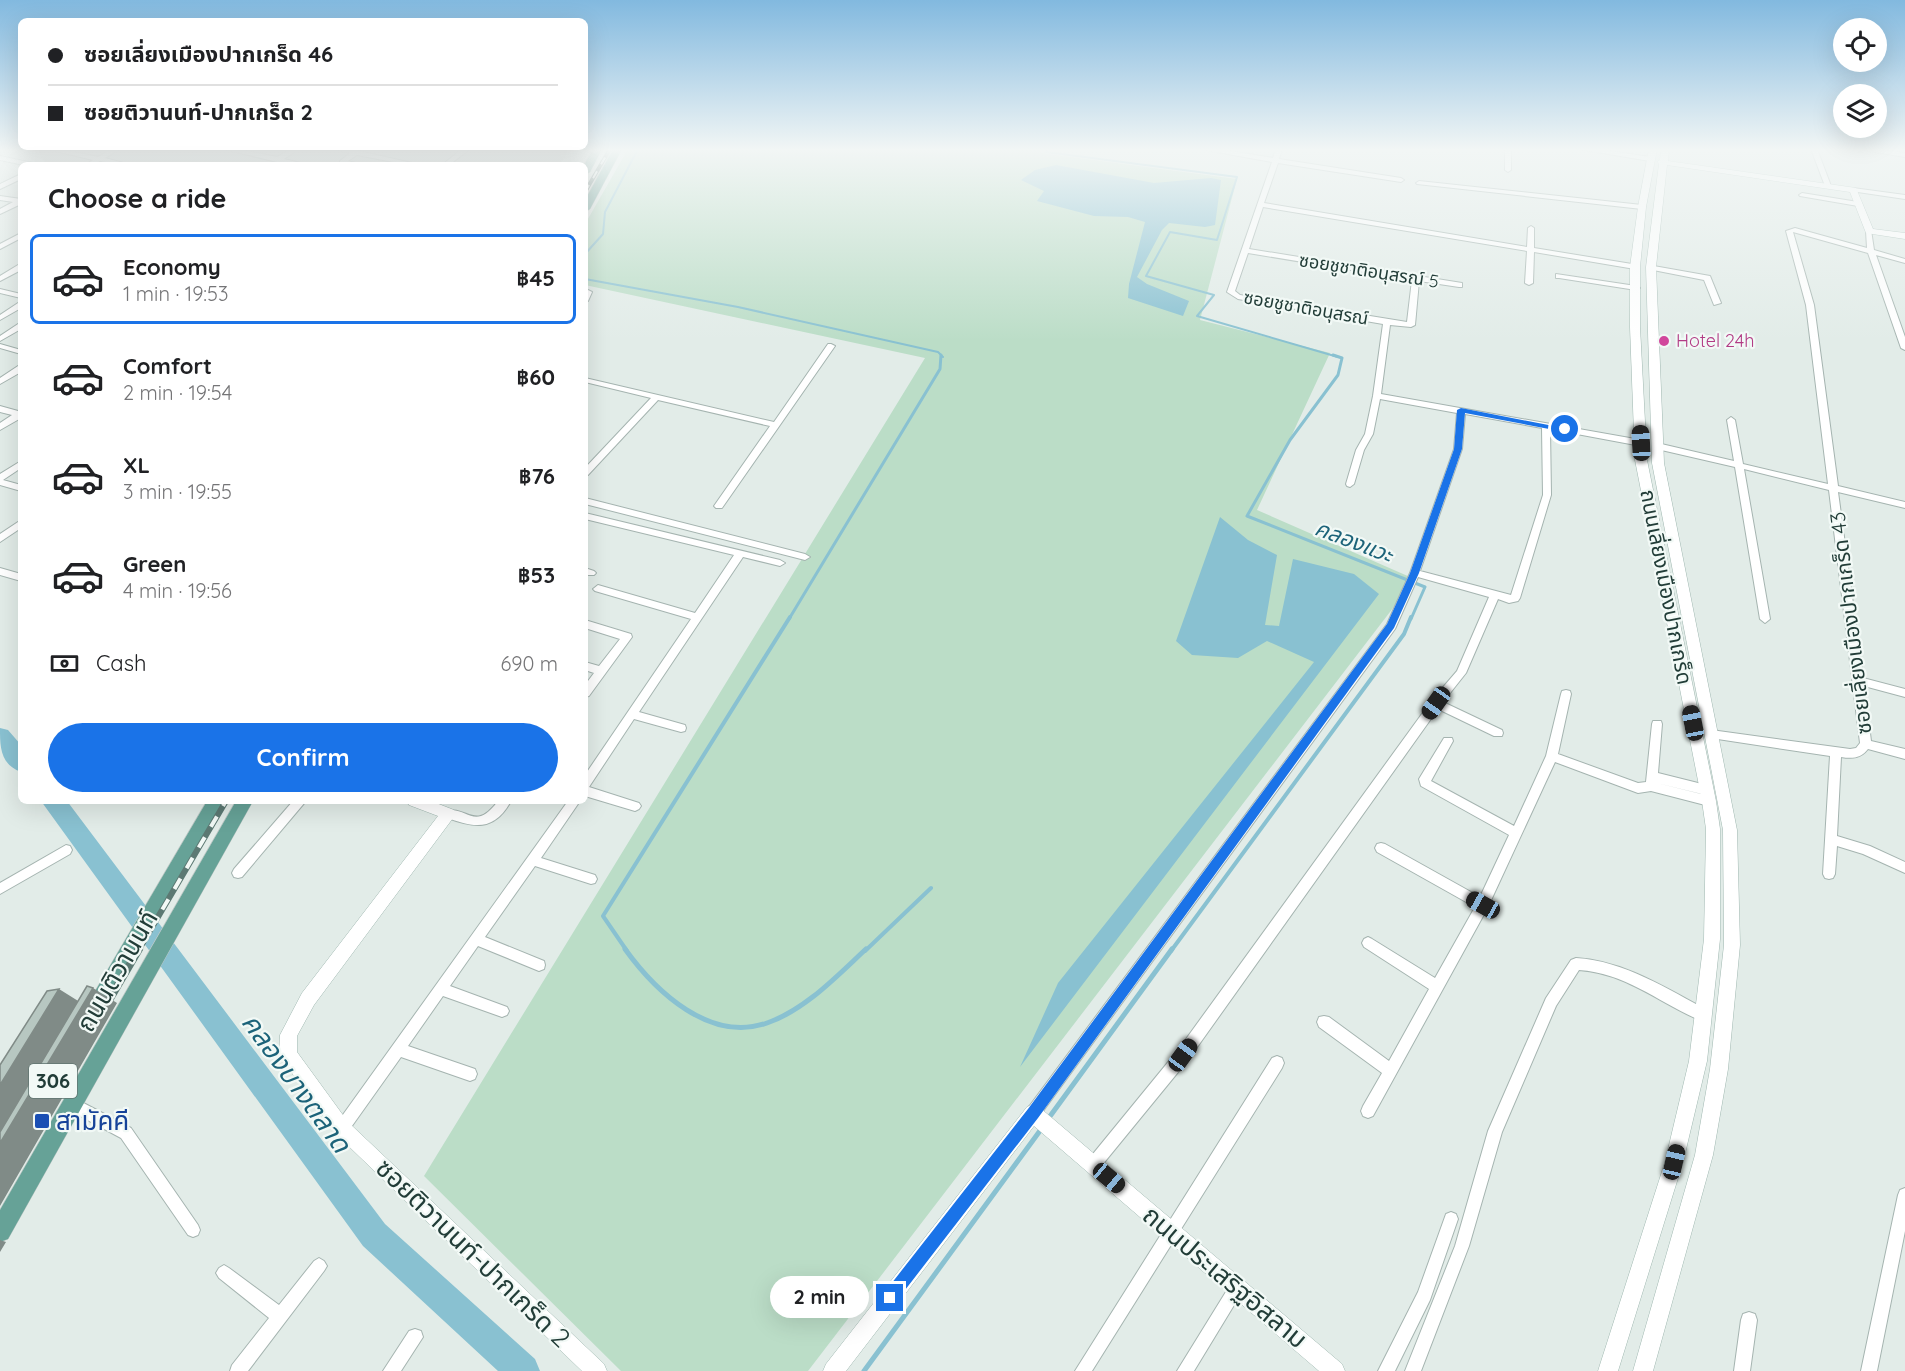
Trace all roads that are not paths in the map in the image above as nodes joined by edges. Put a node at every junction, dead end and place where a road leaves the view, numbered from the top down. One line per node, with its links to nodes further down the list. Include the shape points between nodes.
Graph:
1 (1257, 213): 13 (street, ซอยชูชาติอนุสรณ์)
2 (1316, 213): 12 (street)
3 (1641, 213): 16 (main road, ถนนเลี่ยงเมืองปากเกร็ด)
4 (1654, 213): 17 (main road, ถนนเลี่ยงเมืองปากเกร็ด)
5 (1862, 213): 7 (main road)
6 (1531, 228): 12 (street)
7 (1869, 231): 8 (main road); 14 (street)
8 (1905, 236)
9 (18, 237): 10 (street)
10 (2, 244): 11 (street)
11 (18, 246)
12 (1532, 248): 16 (street); 22 (street)
13 (1244, 250): 20 (street, ซอยชูชาติอนุสรณ์ 5); 30 (street, ซอยชูชาติอนุสรณ์, via 1233,295)
14 (1871, 251): 15 (street); 35 (street); 58 (street, ซอยเลี่ยงเมืองปากเกร็ด 43, via 1789,231 1810,304)
15 (1905, 261)
16 (1635, 267): 24 (main road, ถนนเลี่ยงเมืองปากเกร็ด)
17 (1651, 267): 27 (street, via 1707,278); 51 (main road, ถนนเลี่ยงเมืองปากเกร็ด)
18 (18, 269): 21 (street)
19 (1559, 276): 24 (street)
20 (1416, 278): 23 (street, ซอยชูชาติอนุสรณ์ 5); 30 (street, via 1411,325)
21 (0, 279)
22 (1529, 283)
23 (1459, 285)
24 (1636, 288): 50 (main road, ถนนเลี่ยงเมืองปากเกร็ด)
25 (0, 291): 26 (street)
26 (18, 295)
27 (1717, 303)
28 (18, 308): 29 (street)
29 (0, 318)
30 (1387, 322): 40 (street, ซอยชูชาติอนุสรณ์)
31 (18, 328): 32 (street)
32 (0, 339)
33 (0, 346): 36 (street)
34 (831, 346): 47 (street)
35 (1905, 348)
36 (18, 351)
37 (18, 370): 39 (street)
38 (588, 381): 41 (street)
39 (0, 382)
40 (1377, 396): 43 (street); 56 (street, ซอยชูชาติอนุสรณ์, via 1369,434)
41 (655, 398): 47 (street); 54 (street)
42 (0, 409): 44 (street)
43 (1461, 410): 48 (street); 70 (street, via 1458,449)
44 (18, 414)
45 (18, 415): 49 (street)
46 (1731, 420): 52 (street)
47 (776, 425): 61 (street)
48 (1546, 426): 50 (street); 72 (street, via 1547,495 1516,596 1509,599)
49 (0, 427)
50 (1641, 443): 96 (main road, ถนนเลี่ยงเมืองปากเกร็ด, via 1641,460)
51 (1657, 446): 52 (street); 87 (main road, ถนนเลี่ยงเมืองปากเกร็ด)
52 (1737, 465): 58 (street); 74 (street)
53 (18, 466): 55 (street)
54 (588, 470)
55 (0, 480): 57 (street)
56 (1350, 484)
57 (18, 487)
58 (1835, 488): 60 (street); 78 (street, ซอยเลี่ยงเมืองปากเกร็ด 43)
59 (588, 502): 66 (street)
60 (1905, 505)
61 (719, 506)
62 (588, 517): 65 (street)
63 (18, 525): 64 (street)
64 (0, 539)
65 (740, 554): 67 (street); 73 (street)
66 (805, 557)
67 (780, 563)
68 (0, 571): 69 (street)
69 (18, 577)
70 (1412, 579): 72 (street); 131 (street, via 1391,626)
71 (598, 589): 73 (street)
72 (1495, 595): 82 (street, via 1461,673)
73 (698, 616): 83 (street)
74 (1765, 619)
75 (588, 625): 77 (street, via 627,637)
76 (588, 667): 77 (street)
77 (601, 671): 79 (street)
78 (1859, 681): 80 (street); 89 (street, ซอยเลี่ยงเมืองปากเกร็ด 43)
79 (588, 689)
80 (1905, 693)
81 (1566, 694): 92 (street)
82 (1436, 703): 86 (street); 133 (street, via 1183,1055)
83 (631, 714): 85 (street); 93 (street)
84 (1657, 724): 94 (street)
85 (681, 728)
86 (1498, 733)
87 (1711, 734): 90 (street, ซอยเลี่ยงเมืองปากเกร็ด 43); 155 (main road, ถนนเลี่ยงเมืองปากเกร็ด, via 1730,830 1732,945 1719,1069 1704,1155)
88 (1448, 741): 105 (street, via 1425,783)
89 (1866, 744): 90 (street, ซอยเลี่ยงเมืองปากเกร็ด 43, via 1857,753); 91 (street)
90 (1836, 752): 106 (street)
91 (1905, 754)
92 (1552, 756): 94 (street, via 1638,788); 105 (street)
93 (588, 779)
94 (1651, 781): 96 (street)
95 (588, 792): 103 (street)
96 (1708, 795): 122 (main road, ถนนเลี่ยงเมืองปากเกร็ด, via 1713,829 1713,939)
97 (214, 804): 124 (main road, ถนนติวานนท์)
98 (243, 804): 129 (main road, ถนนติวานนท์ / 306)
99 (297, 804): 111 (street)
100 (422, 804): 104 (main road)
101 (504, 804): 104 (street, via 492,819 478,823)
102 (572, 804): 109 (street)
103 (635, 806)
104 (450, 814): 132 (main road, ซอยติวานนท์-ปากเกร็ด 2, via 308,999 290,1035 288,1055)
105 (1516, 833): 115 (street)
106 (1831, 839): 110 (street); 112 (street)
107 (1381, 848): 115 (street)
108 (66, 850): 114 (street)
109 (532, 860): 113 (street); 116 (street)
110 (1905, 868)
111 (238, 873)
112 (1829, 874)
113 (591, 879)
114 (0, 889)
115 (1483, 905): 119 (street)
116 (476, 939): 118 (street); 120 (street)
117 (1368, 943): 119 (street)
118 (539, 965)
119 (1438, 987): 127 (street)
120 (441, 989): 121 (street); 125 (street)
121 (502, 1011)
122 (1704, 1016): 153 (street, via 1592,963 1576,964 1551,1002 1495,1131 1462,1246); 154 (main road, ถนนเลี่ยงเมืองปากเกร็ด, via 1698,1061 1674,1162)
123 (1324, 1022): 127 (street)
124 (82, 1030)
125 (398, 1049): 128 (street); 132 (street)
126 (1277, 1064): 137 (street)
127 (1391, 1071): 130 (street)
128 (470, 1074)
129 (72, 1104): 136 (street, via 126,1133); 138 (main road, ถนนติวานนท์ / 306)
130 (1368, 1111)
131 (1041, 1120): 133 (main road, ถนนประเสริฐอิสลาม); 148 (main road)
132 (342, 1128): 147 (main road, ซอยติวานนท์-ปากเกร็ด 2)
133 (1094, 1165): 137 (main road, ถนนประเสริฐอิสลาม)
134 (1905, 1195): 157 (street)
135 (1450, 1219): 152 (street, via 1425,1295)
136 (193, 1230)
137 (1170, 1230): 141 (main road, ถนนประเสริฐอิสลาม); 149 (street)
138 (0, 1231)
139 (319, 1266): 142 (street)
140 (224, 1273): 142 (street)
141 (1237, 1287): 150 (street); 151 (main road, ถนนประเสริฐอิสลาม)
142 (280, 1316): 145 (street)
143 (1749, 1320): 156 (street)
144 (415, 1337): 146 (street)
145 (238, 1371)
146 (391, 1371)
147 (597, 1371)
148 (833, 1371)
149 (1083, 1371)
150 (1185, 1371)
151 (1335, 1371)
152 (1386, 1371)
153 (1413, 1371)
154 (1608, 1371)
155 (1643, 1371)
156 (1742, 1371)
157 (1869, 1371)

